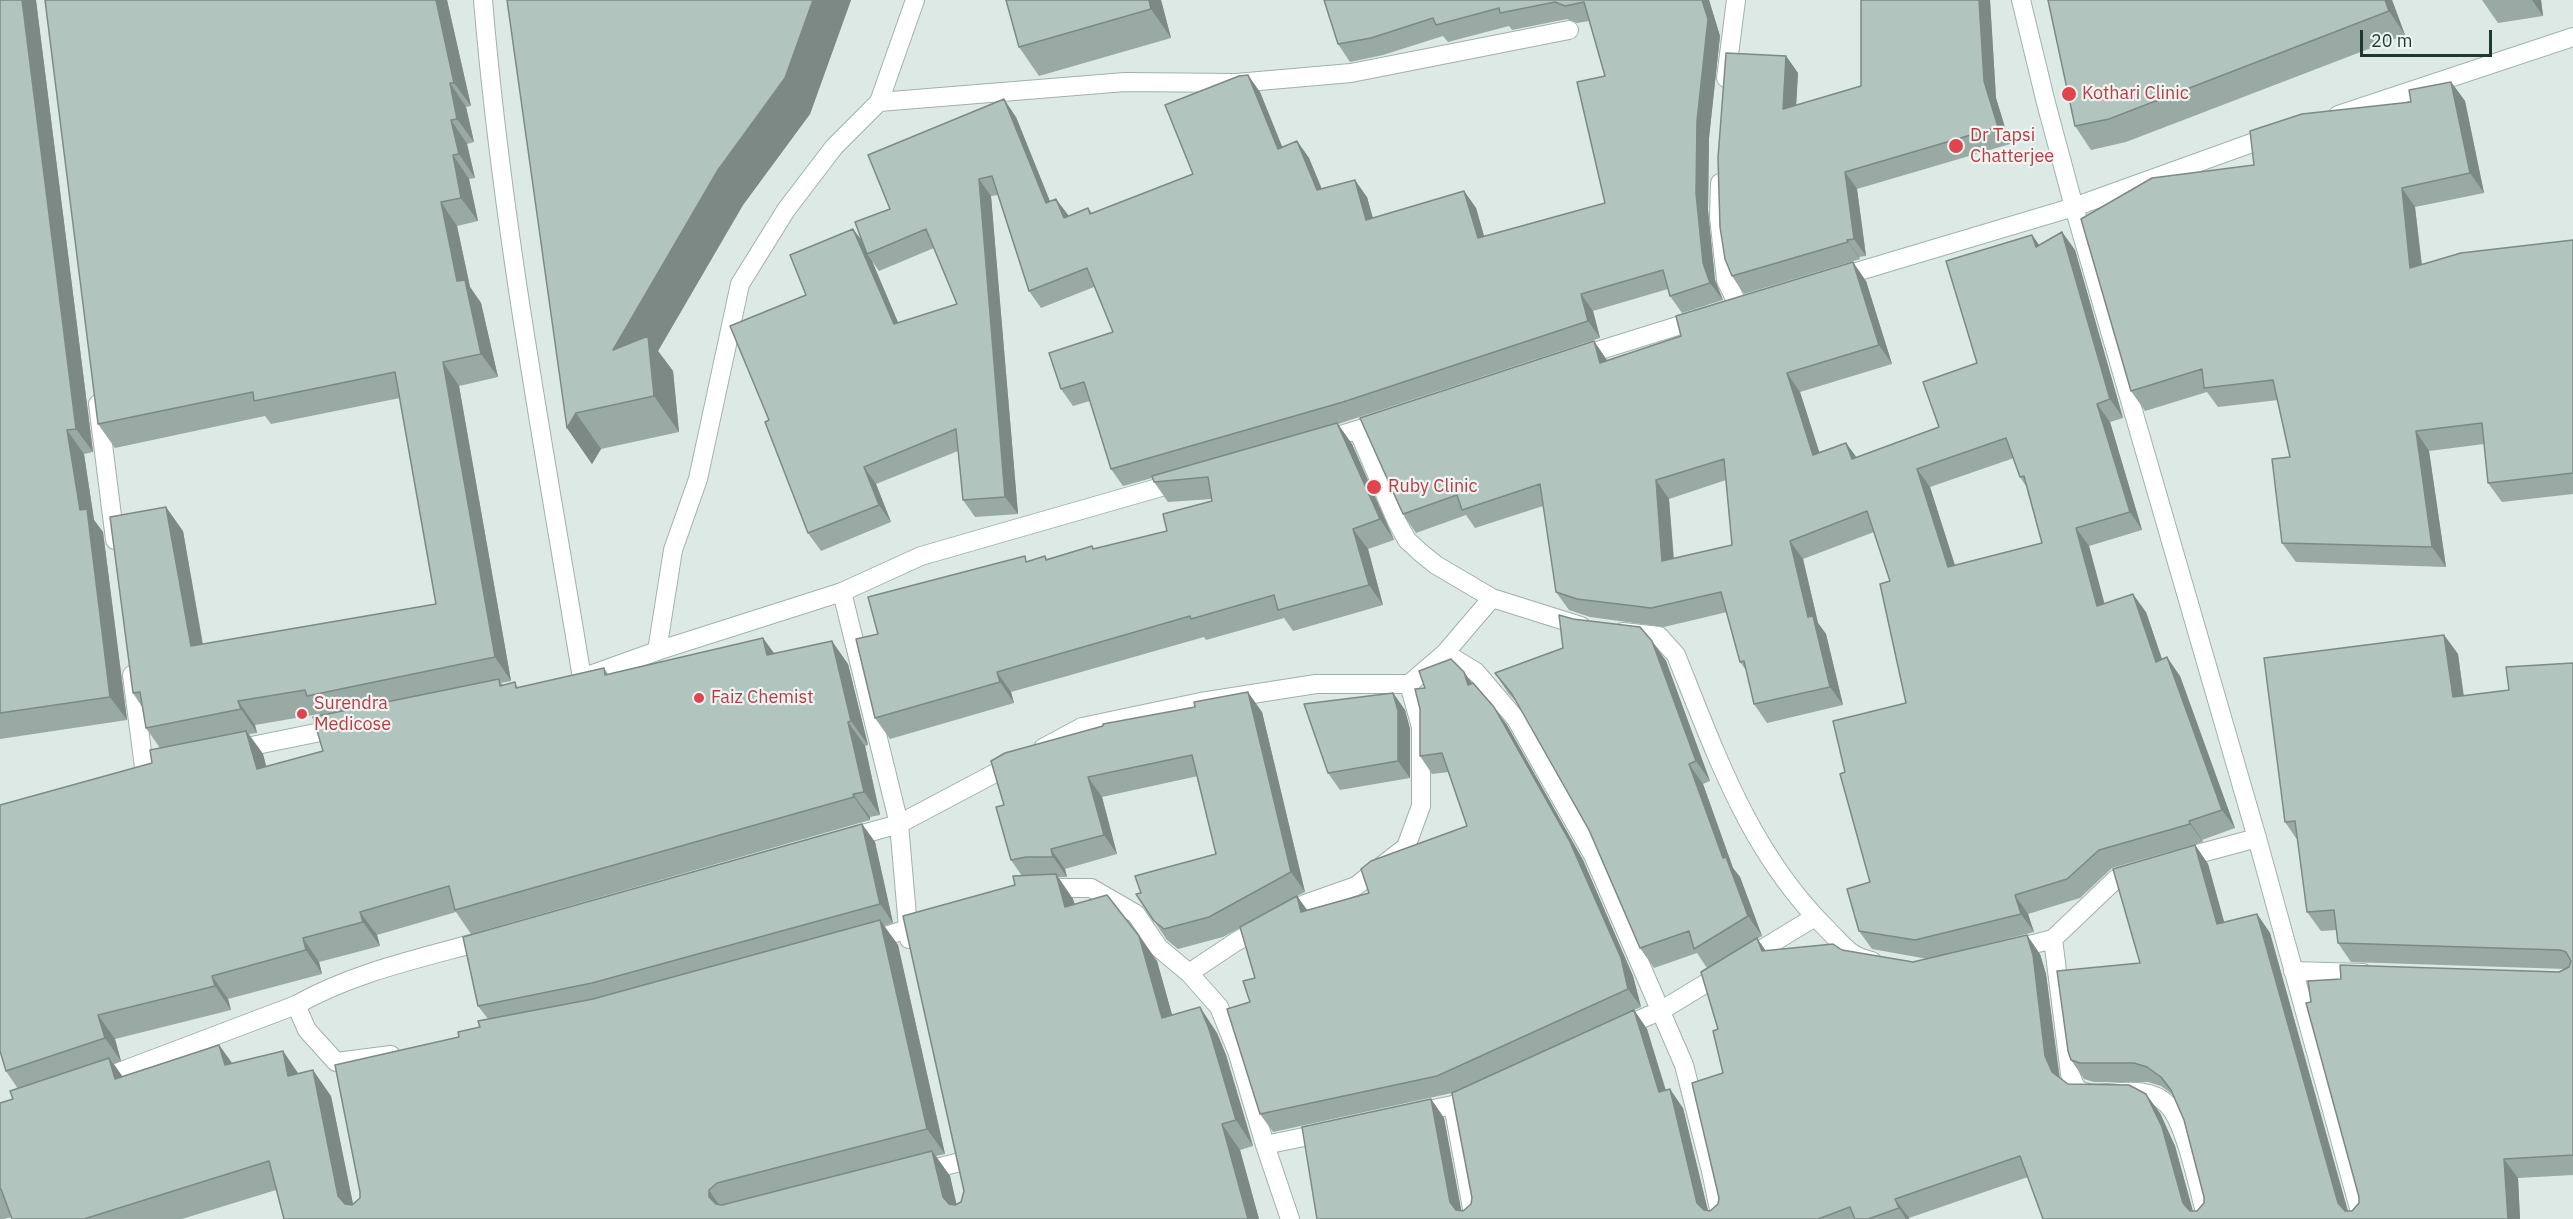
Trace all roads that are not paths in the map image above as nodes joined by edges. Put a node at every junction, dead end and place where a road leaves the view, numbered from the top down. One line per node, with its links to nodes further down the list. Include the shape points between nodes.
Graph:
1 (483, 0): 25 (street, via 491,94 576,680)
2 (915, 0): 8 (street)
3 (1736, 0): 7 (street)
4 (2021, 0): 12 (street)
5 (1569, 30): 8 (street, via 1351,73 1236,83 1125,82)
6 (2573, 37): 9 (street)
7 (1724, 100)
8 (879, 102): 25 (street, via 827,156 786,210 740,284 698,479 672,550)
9 (2324, 119)
10 (2290, 130): 12 (street)
11 (1721, 170): 15 (street, via 1719,217 1726,280)
12 (2074, 207): 13 (street); 35 (street)
13 (1817, 284)
14 (1761, 300): 15 (street)
15 (1739, 307): 16 (street)
16 (1562, 362)
17 (96, 390): 22 (street)
18 (1403, 415): 19 (street)
19 (1358, 430): 20 (street); 24 (street, via 1407,540 1436,565)
20 (1300, 447)
21 (1197, 477): 23 (street, via 921,556)
22 (117, 555)
23 (842, 592): 25 (street); 34 (street)
24 (1492, 598): 26 (street); 39 (street, via 1603,630 1659,636 1676,655 1735,799 1785,881)
25 (657, 651)
26 (1445, 653): 28 (street); 51 (street, via 1476,672 1516,719 1593,855)
27 (130, 661): 32 (street)
28 (1409, 684): 34 (street, via 1316,684 1201,702 1082,727); 48 (street, via 1421,728 1421,806 1406,847 1356,886 1305,904)
29 (363, 723): 30 (street)
30 (213, 753)
31 (167, 763): 32 (street)
32 (144, 768): 33 (street)
33 (122, 773)
34 (899, 824): 36 (street); 40 (street)
35 (2257, 838): 42 (street, via 2116,879); 47 (street)
36 (830, 843)
37 (1029, 891): 48 (street, via 1091,888 1136,914 1159,948)
38 (951, 914): 40 (street)
39 (1815, 917): 46 (street, via 1857,958); 51 (street)
40 (907, 931): 43 (street); 45 (street)
41 (508, 934): 50 (street, via 351,980)
42 (2053, 939): 44 (street); 69 (street, via 2069,1062 2076,1087 2085,1093 2146,1092 2169,1105 2178,1121)
43 (849, 947)
44 (1996, 953)
45 (912, 954)
46 (1887, 963)
47 (2293, 971): 49 (street); 70 (street)
48 (1189, 972): 62 (street, via 1219,1007 1237,1051)
49 (2383, 974)
50 (296, 1005): 54 (street, via 308,1030); 55 (street)
51 (1662, 1010): 52 (street); 68 (street, via 1684,1065)
52 (1600, 1037)
53 (410, 1052): 54 (street)
54 (336, 1062): 56 (street)
55 (87, 1084)
56 (340, 1084)
57 (1490, 1087): 58 (street)
58 (1453, 1105): 59 (street); 67 (street)
59 (1398, 1116)
60 (1342, 1128): 62 (street)
61 (954, 1139): 63 (street)
62 (1265, 1145): 66 (street)
63 (960, 1162): 64 (street); 65 (street)
64 (904, 1176)
65 (963, 1182)
66 (1290, 1219)
67 (1474, 1219)
68 (1721, 1219)
69 (2207, 1219)
70 (2362, 1219)

